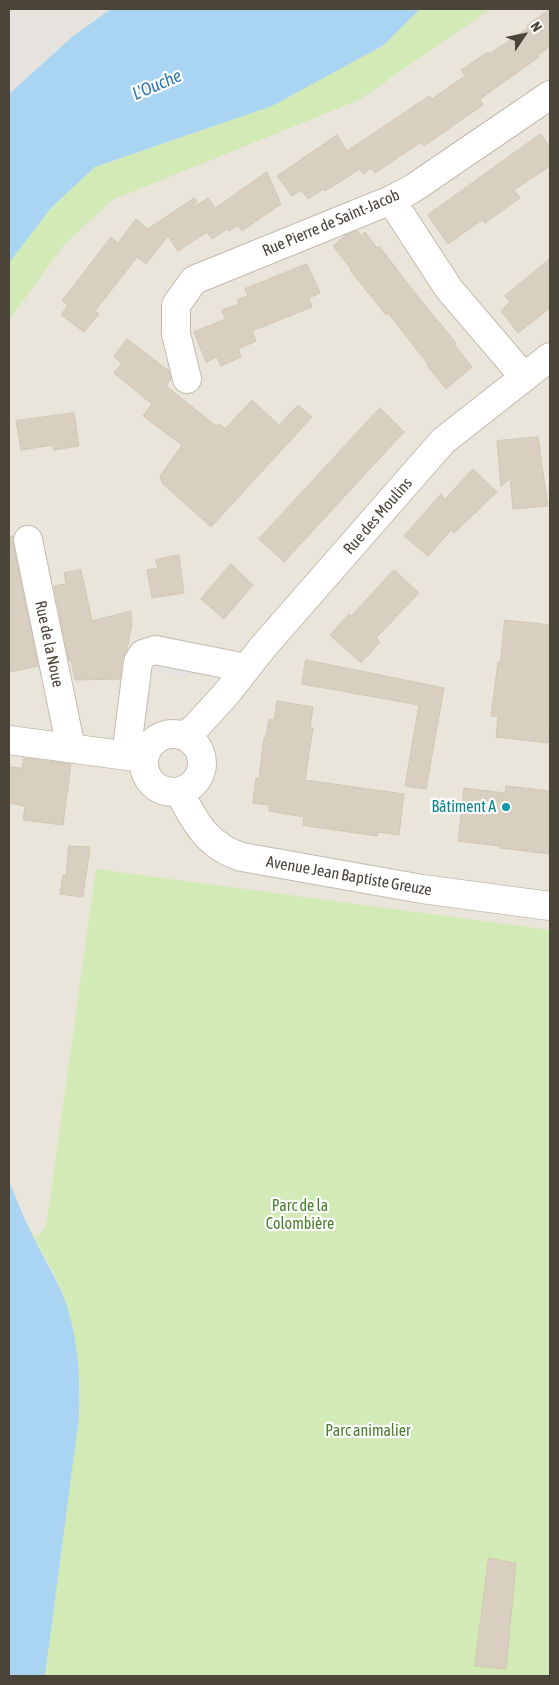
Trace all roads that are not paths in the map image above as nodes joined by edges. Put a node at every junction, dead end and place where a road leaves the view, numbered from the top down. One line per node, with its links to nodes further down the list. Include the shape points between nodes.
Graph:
1 (550, 95): 2 (street, Rue Pierre de Saint-Jacob)
2 (391, 200): 4 (street, via 449,289); 5 (street, Rue Pierre de Saint-Jacob, via 194,280 176,305 176,334)
3 (550, 357): 4 (street, Rue des Moulins)
4 (524, 377): 7 (street, Rue des Moulins, via 443,441)
5 (187, 379)
6 (28, 540): 11 (street, Rue de la Noue)
7 (246, 668): 8 (street, Rue des Moulins); 12 (street, via 155,650 143,654 138,662)
8 (226, 694): 9 (street, Rue des Moulins); 13 (street, Rue des Moulins)
9 (184, 736): 12 (street, via 161,737); 13 (street, via 196,745)
10 (9, 740): 11 (street)
11 (71, 748): 12 (street)
12 (135, 756): 14 (street, via 156,787)
13 (202, 759): 14 (street, via 197,781)
14 (178, 792): 15 (street, Avenue Jean Baptiste Greuze, via 208,838 229,853 242,857 422,889)
15 (550, 906)

